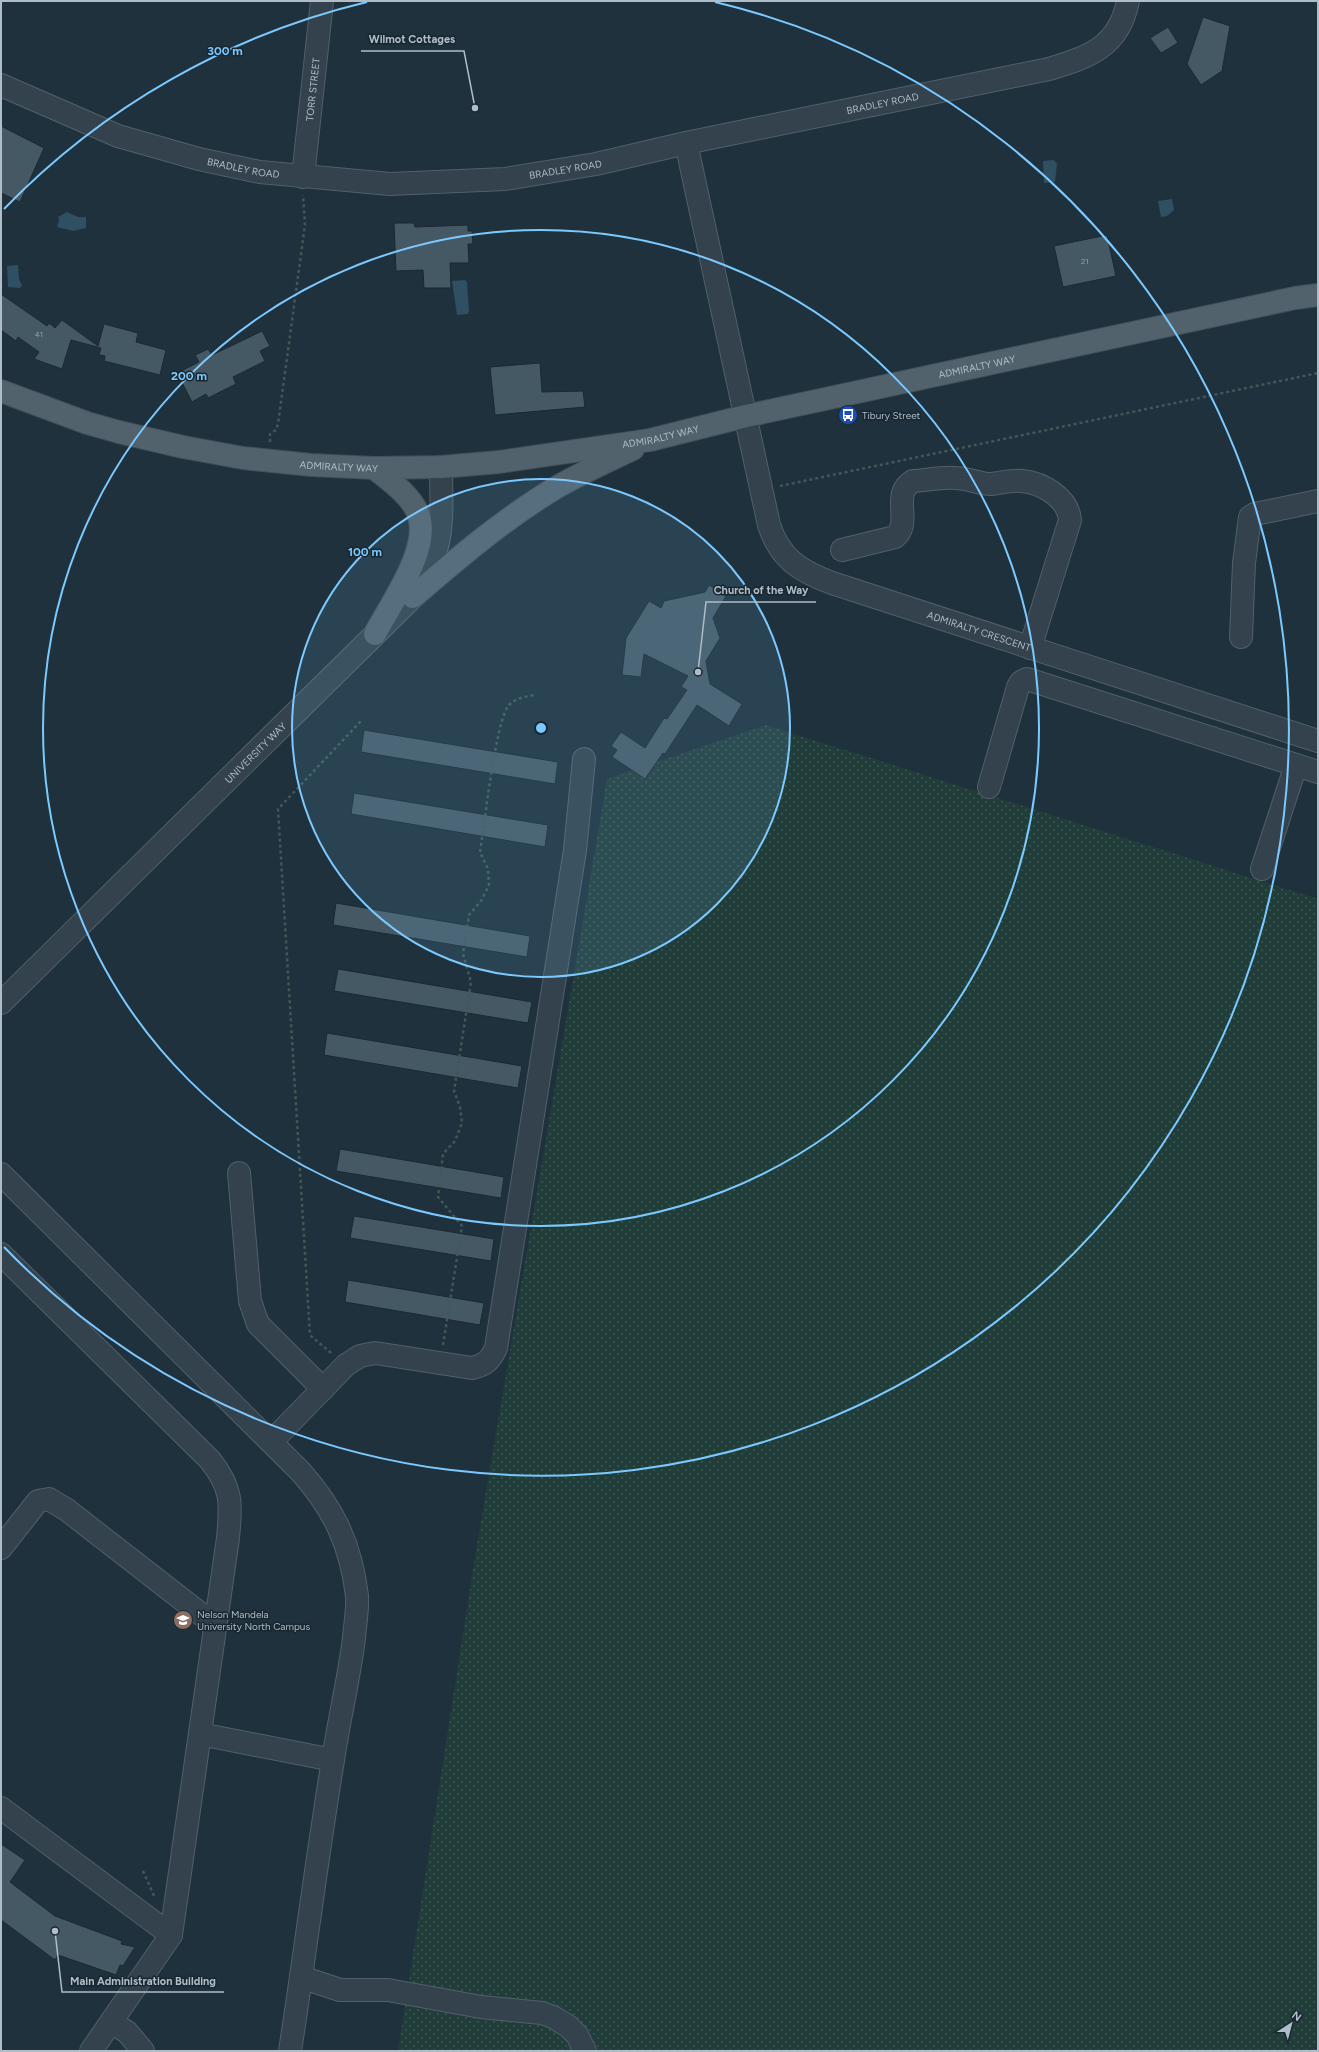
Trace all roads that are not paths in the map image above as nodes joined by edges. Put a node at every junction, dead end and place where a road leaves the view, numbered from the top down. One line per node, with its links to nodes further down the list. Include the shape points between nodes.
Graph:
1 (322, 1): 5 (street, TORR STREET)
2 (1128, 1): 4 (street, BRADLEY ROAD, via 1121,26 1091,55 1049,69)
3 (1, 85): 5 (street, BRADLEY ROAD, via 118,136 199,159 260,172)
4 (686, 143): 5 (street, BRADLEY ROAD, via 596,164 505,179 390,184); 8 (street)
5 (303, 177)
6 (1318, 295): 8 (main road, ADMIRALTY WAY)
7 (1, 391): 11 (main road, ADMIRALTY WAY, via 87,423 183,447 269,461)
8 (746, 416): 9 (main road, ADMIRALTY WAY); 17 (street, ADMIRALTY CRESCENT, via 772,535 792,563 805,572 832,583)
9 (650, 440): 10 (main road, ADMIRALTY WAY, via 506,461); 14 (main road, via 558,487 508,520)
10 (441, 467): 11 (main road, ADMIRALTY WAY); 14 (street, UNIVERSITY WAY, via 438,545 426,575)
11 (374, 468): 15 (main road, via 410,499 417,511 422,534 413,563)
12 (1318, 501): 16 (street, via 1250,517 1244,563)
13 (842, 550): 17 (street, via 895,537 901,532 901,495 907,484 913,481 955,478 992,484 1021,481 1030,482 1050,492 1067,507 1070,520)
14 (413, 597): 15 (street, UNIVERSITY WAY)
15 (375, 634): 24 (street, UNIVERSITY WAY)
16 (1241, 637)
17 (1030, 648): 18 (street, ADMIRALTY CRESCENT)
18 (1318, 741)
19 (584, 759): 28 (street, via 575,850 496,1348 492,1358 484,1365 472,1368 375,1353 360,1356 346,1365)
20 (1296, 765): 21 (street); 22 (street, via 1027,679 1018,687); 23 (street)
21 (1318, 772)
22 (989, 787)
23 (1262, 869)
24 (1, 1003)
25 (239, 1173): 28 (street, via 253,1312 258,1324)
26 (1, 1174): 29 (street)
27 (1, 1254): 31 (street, via 220,1472 230,1497 230,1517)
28 (323, 1389): 29 (street)
29 (271, 1442): 33 (street, via 316,1489 333,1514 350,1556 354,1575 357,1598 352,1653)
30 (1, 1548): 31 (street, via 38,1501 49,1499 67,1510)
31 (215, 1624): 32 (street)
32 (200, 1734): 33 (street); 35 (street)
33 (333, 1760): 36 (street)
34 (1, 1808): 35 (street)
35 (171, 1935): 37 (street)
36 (302, 1977): 40 (street); 41 (street, via 340,1990 388,1990 542,2014 568,2026 577,2034)
37 (111, 2022): 38 (street); 39 (street, via 127,2032)
38 (91, 2051)
39 (143, 2051)
40 (290, 2051)
41 (585, 2051)

